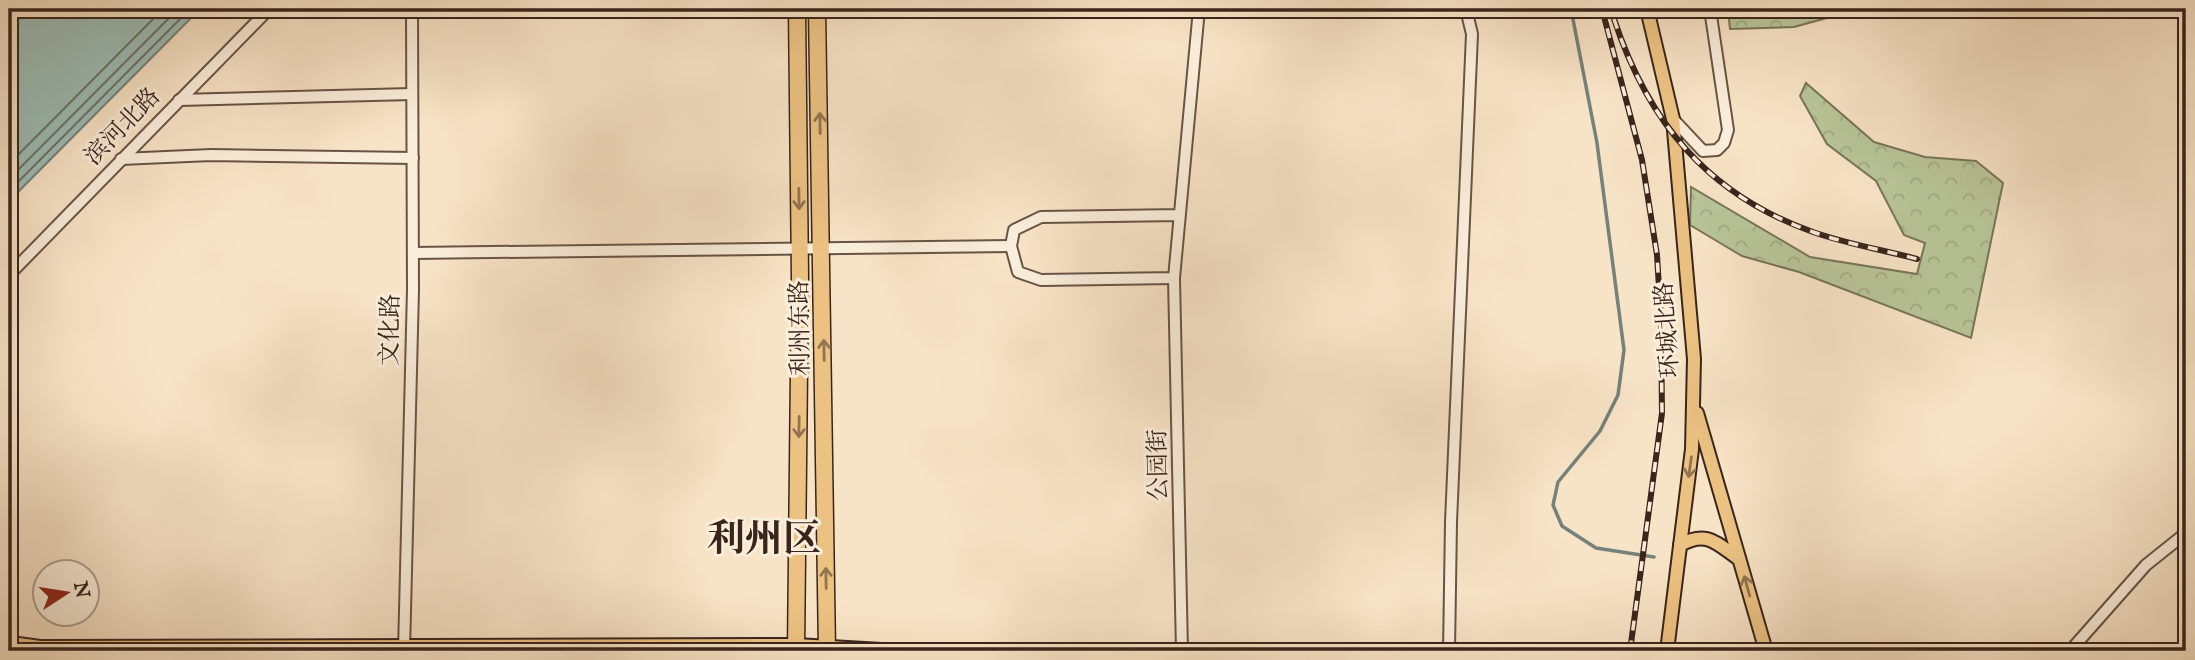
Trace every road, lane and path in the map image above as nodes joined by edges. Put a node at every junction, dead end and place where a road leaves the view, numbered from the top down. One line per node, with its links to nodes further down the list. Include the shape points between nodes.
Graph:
1 (269, 9): 10 (street, 滨河北路)
2 (411, 9): 9 (street, 文化路)
3 (797, 9): 16 (highway, 利州东路, one-way to 16)
4 (817, 9): 17 (highway, 利州东路, one-way to 4)
5 (1199, 9): 14 (street)
6 (1466, 9): 32 (street, via 1472,34 1451,522)
7 (1647, 9): 11 (main road, 环城北路)
8 (1710, 9): 11 (street, via 1727,139 1717,149 1703,151)
9 (412, 94): 10 (street); 12 (street, 文化路)
10 (179, 100): 13 (street, 滨河北路)
11 (1672, 119): 21 (main road, 环城北路, via 1694,359)
12 (413, 158): 13 (street, via 211,155); 18 (street, 文化路)
13 (121, 159): 19 (street, 滨河北路)
14 (1180, 215): 15 (street, via 1041,217 1014,230); 20 (street, 公园街)
15 (1011, 246): 17 (street); 20 (street, via 1018,272 1041,280)
16 (800, 249): 17 (street); 18 (street); 26 (highway, 利州东路, one-way to 26)
17 (823, 249): 28 (highway, 利州东路, one-way to 17)
18 (413, 253): 29 (street, 文化路)
19 (9, 275)
20 (1174, 278): 31 (street, 公园街)
21 (1693, 399): 23 (main road, 环城北路, one-way to 23); 24 (main road)
22 (2186, 533): 35 (street, via 2146,565)
23 (1680, 545): 24 (main road, via 1695,537 1711,539); 33 (main road, 环城北路)
24 (1739, 559): 34 (main road, one-way to 24)
25 (11, 645): 27 (main road)
26 (796, 648): 28 (main road); 29 (main road)
27 (183, 649): 29 (main road)
28 (827, 649): 30 (main road)
29 (404, 650)
30 (899, 651)
31 (1182, 651)
32 (1450, 651)
33 (1667, 651)
34 (1766, 651)
35 (2070, 651)

